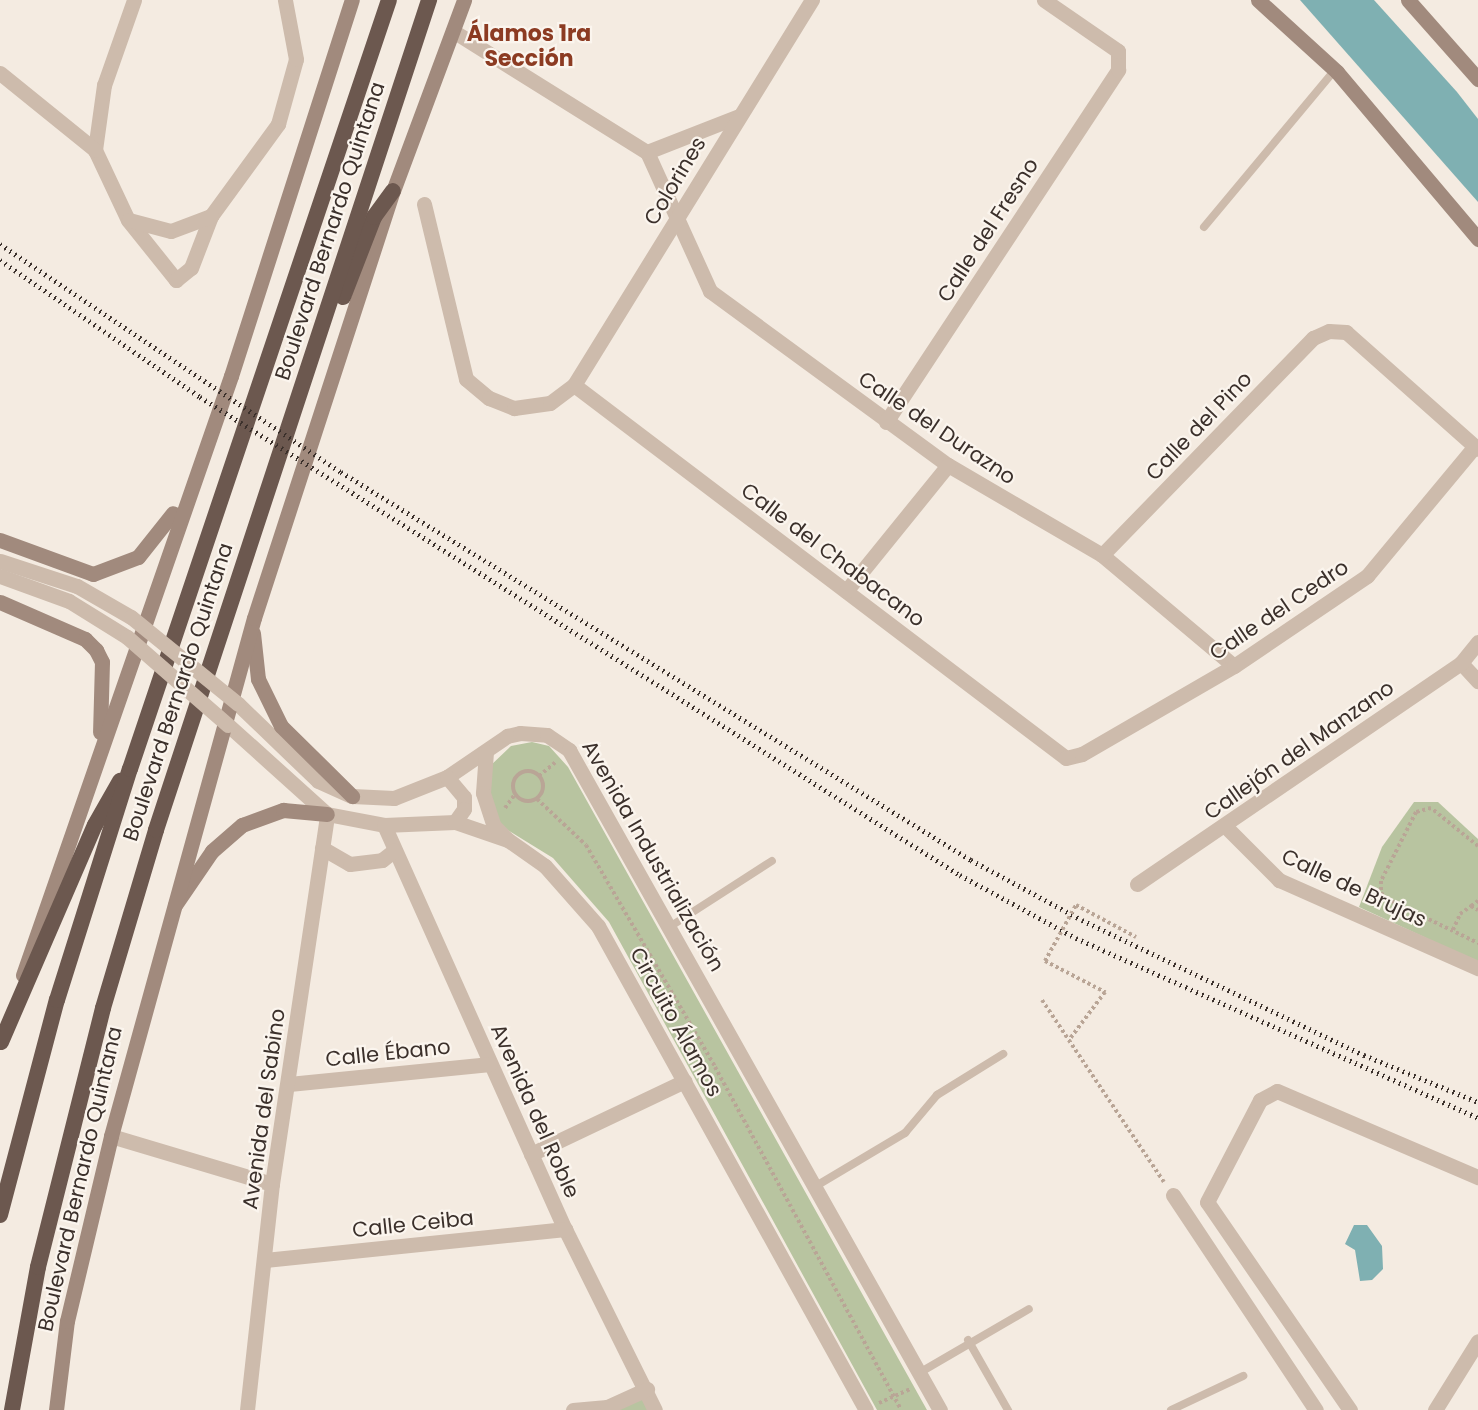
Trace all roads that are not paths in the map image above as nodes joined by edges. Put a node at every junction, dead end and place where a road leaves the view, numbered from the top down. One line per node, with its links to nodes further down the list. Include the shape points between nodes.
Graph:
1 (134, 0): 16 (street, via 104,85)
2 (285, 0): 20 (street, via 296,59 278,124)
3 (352, 0): 30 (main road, via 231,376)
4 (389, 0): 45 (highway, Boulevard Bernardo Quintana)
5 (429, 0): 25 (highway, Boulevard Bernardo Quintana)
6 (464, 0): 11 (main road, Boulevard Bernardo Quintana)
7 (812, 0): 15 (street, Colorines)
8 (1044, 0): 27 (street, Calle del Fresno, via 1118,51 1121,60)
9 (1258, 0): 12 (main road)
10 (1408, 0): 14 (main road)
11 (453, 31): 17 (street); 18 (main road, Boulevard Bernardo Quintana)
12 (1335, 70): 23 (lane); 24 (main road)
13 (0, 73): 16 (street)
14 (1478, 78)
15 (739, 117): 17 (street); 21 (street, Colorines)
16 (95, 150): 22 (street)
17 (647, 152): 21 (street, Calle del Durazno)
18 (393, 191): 25 (highway, via 374,217 338,308); 37 (main road, Boulevard Bernardo Quintana)
19 (424, 204): 26 (street, via 466,379 489,398 514,408 550,403)
20 (211, 216): 22 (street, via 171,231); 22 (street, via 191,268 176,280)
21 (676, 218): 26 (street, Colorines); 27 (street, Calle del Durazno, via 710,291)
22 (128, 220)
23 (1204, 227)
24 (1478, 239)
25 (318, 339): 81 (highway, Boulevard Bernardo Quintana, via 103,1008 39,1267)
26 (574, 385): 35 (street, Calle del Chabacano)
27 (886, 422): 29 (street, Calle del Durazno)
28 (1476, 447): 32 (street, Calle del Pino, via 1346,332 1329,331 1313,338); 40 (street, Calle del Cedro, via 1368,576)
29 (948, 465): 32 (street, Calle del Durazno); 35 (street)
30 (194, 470): 31 (main road, via 156,540 116,568 93,574); 42 (main road)
31 (0, 540)
32 (1102, 555): 40 (street, Calle del Durazno)
33 (0, 561): 47 (street, Avenida Industrialización, bridge, via 77,586 131,618 238,704 318,781)
34 (0, 576): 48 (street, bridge, via 69,601 127,637)
35 (846, 591): 44 (street, Calle del Chabacano)
36 (0, 602): 42 (main road, via 85,639 96,650 102,662)
37 (254, 618): 47 (main road, via 258,679 281,726); 57 (main road, Boulevard Bernardo Quintana)
38 (1478, 642): 39 (street, Callejón del Manzano)
39 (1461, 663): 41 (street); 51 (street, Callejón del Manzano)
40 (1234, 666): 44 (street, Calle del Cedro)
41 (1478, 681)
42 (99, 748): 60 (main road)
43 (486, 752): 46 (street, Avenida Industrialización); 52 (street, via 482,775 487,809 494,826); 58 (street, Avenida Industrialización, via 507,736 534,732 569,750)
44 (1066, 758)
45 (130, 769): 60 (highway, via 95,825); 71 (highway, Boulevard Bernardo Quintana, via 57,1000)
46 (447, 777): 47 (street, Avenida Industrialización, via 394,798); 49 (street, via 464,797 464,809)
47 (352, 796)
48 (327, 814): 50 (street, Circuito Álamos); 53 (street, Avenida del Sabino); 57 (main road, via 283,810 242,825 212,851)
49 (454, 822): 50 (street, Circuito Álamos); 52 (street, Circuito Álamos)
50 (384, 825): 54 (street, Avenida del Roble)
51 (1227, 828): 56 (street, Callejón del Manzano); 59 (street, Calle de Brujas, via 1280,880)
52 (508, 840): 63 (street, Circuito Álamos, via 545,866 598,926)
53 (322, 849): 54 (street, via 350,864 382,860); 64 (street, Avenida del Sabino)
54 (395, 850): 62 (street, Avenida del Roble)
55 (772, 861): 58 (lane)
56 (1137, 884)
57 (168, 915): 65 (main road, Boulevard Bernardo Quintana)
58 (670, 926): 69 (street, Avenida Industrialización)
59 (1478, 968)
60 (0, 1043)
61 (1003, 1054): 69 (lane, via 937,1095 905,1132)
62 (490, 1064): 64 (street, Calle Ébano); 66 (street, Avenida del Roble)
63 (685, 1081): 66 (street); 86 (street, Circuito Álamos)
64 (289, 1084): 68 (street, Avenida del Sabino)
65 (111, 1136): 68 (street); 82 (main road, Boulevard Bernardo Quintana, via 67,1321)
66 (531, 1154): 72 (street, Avenida del Roble)
67 (1478, 1178): 91 (street, via 1277,1090 1260,1100 1207,1202)
68 (272, 1185): 73 (street, Avenida del Sabino)
69 (816, 1186): 78 (street, Avenida Industrialización)
70 (1173, 1196): 90 (street)
71 (0, 1215)
72 (565, 1229): 73 (street, Calle Ceiba); 79 (street, Avenida del Roble)
73 (265, 1260): 83 (street, Avenida del Sabino)
74 (1029, 1309): 75 (lane)
75 (969, 1340): 78 (lane); 88 (lane)
76 (1478, 1341): 92 (street)
77 (1243, 1376): 89 (lane)
78 (921, 1377): 87 (street, Avenida Industrialización)
79 (647, 1389): 80 (street); 85 (street, Avenida del Roble)
80 (608, 1408): 84 (street)
81 (12, 1410)
82 (56, 1410)
83 (247, 1410)
84 (573, 1410)
85 (655, 1410)
86 (866, 1410)
87 (940, 1410)
88 (1008, 1410)
89 (1172, 1410)
90 (1316, 1410)
91 (1350, 1410)
92 (1435, 1410)

